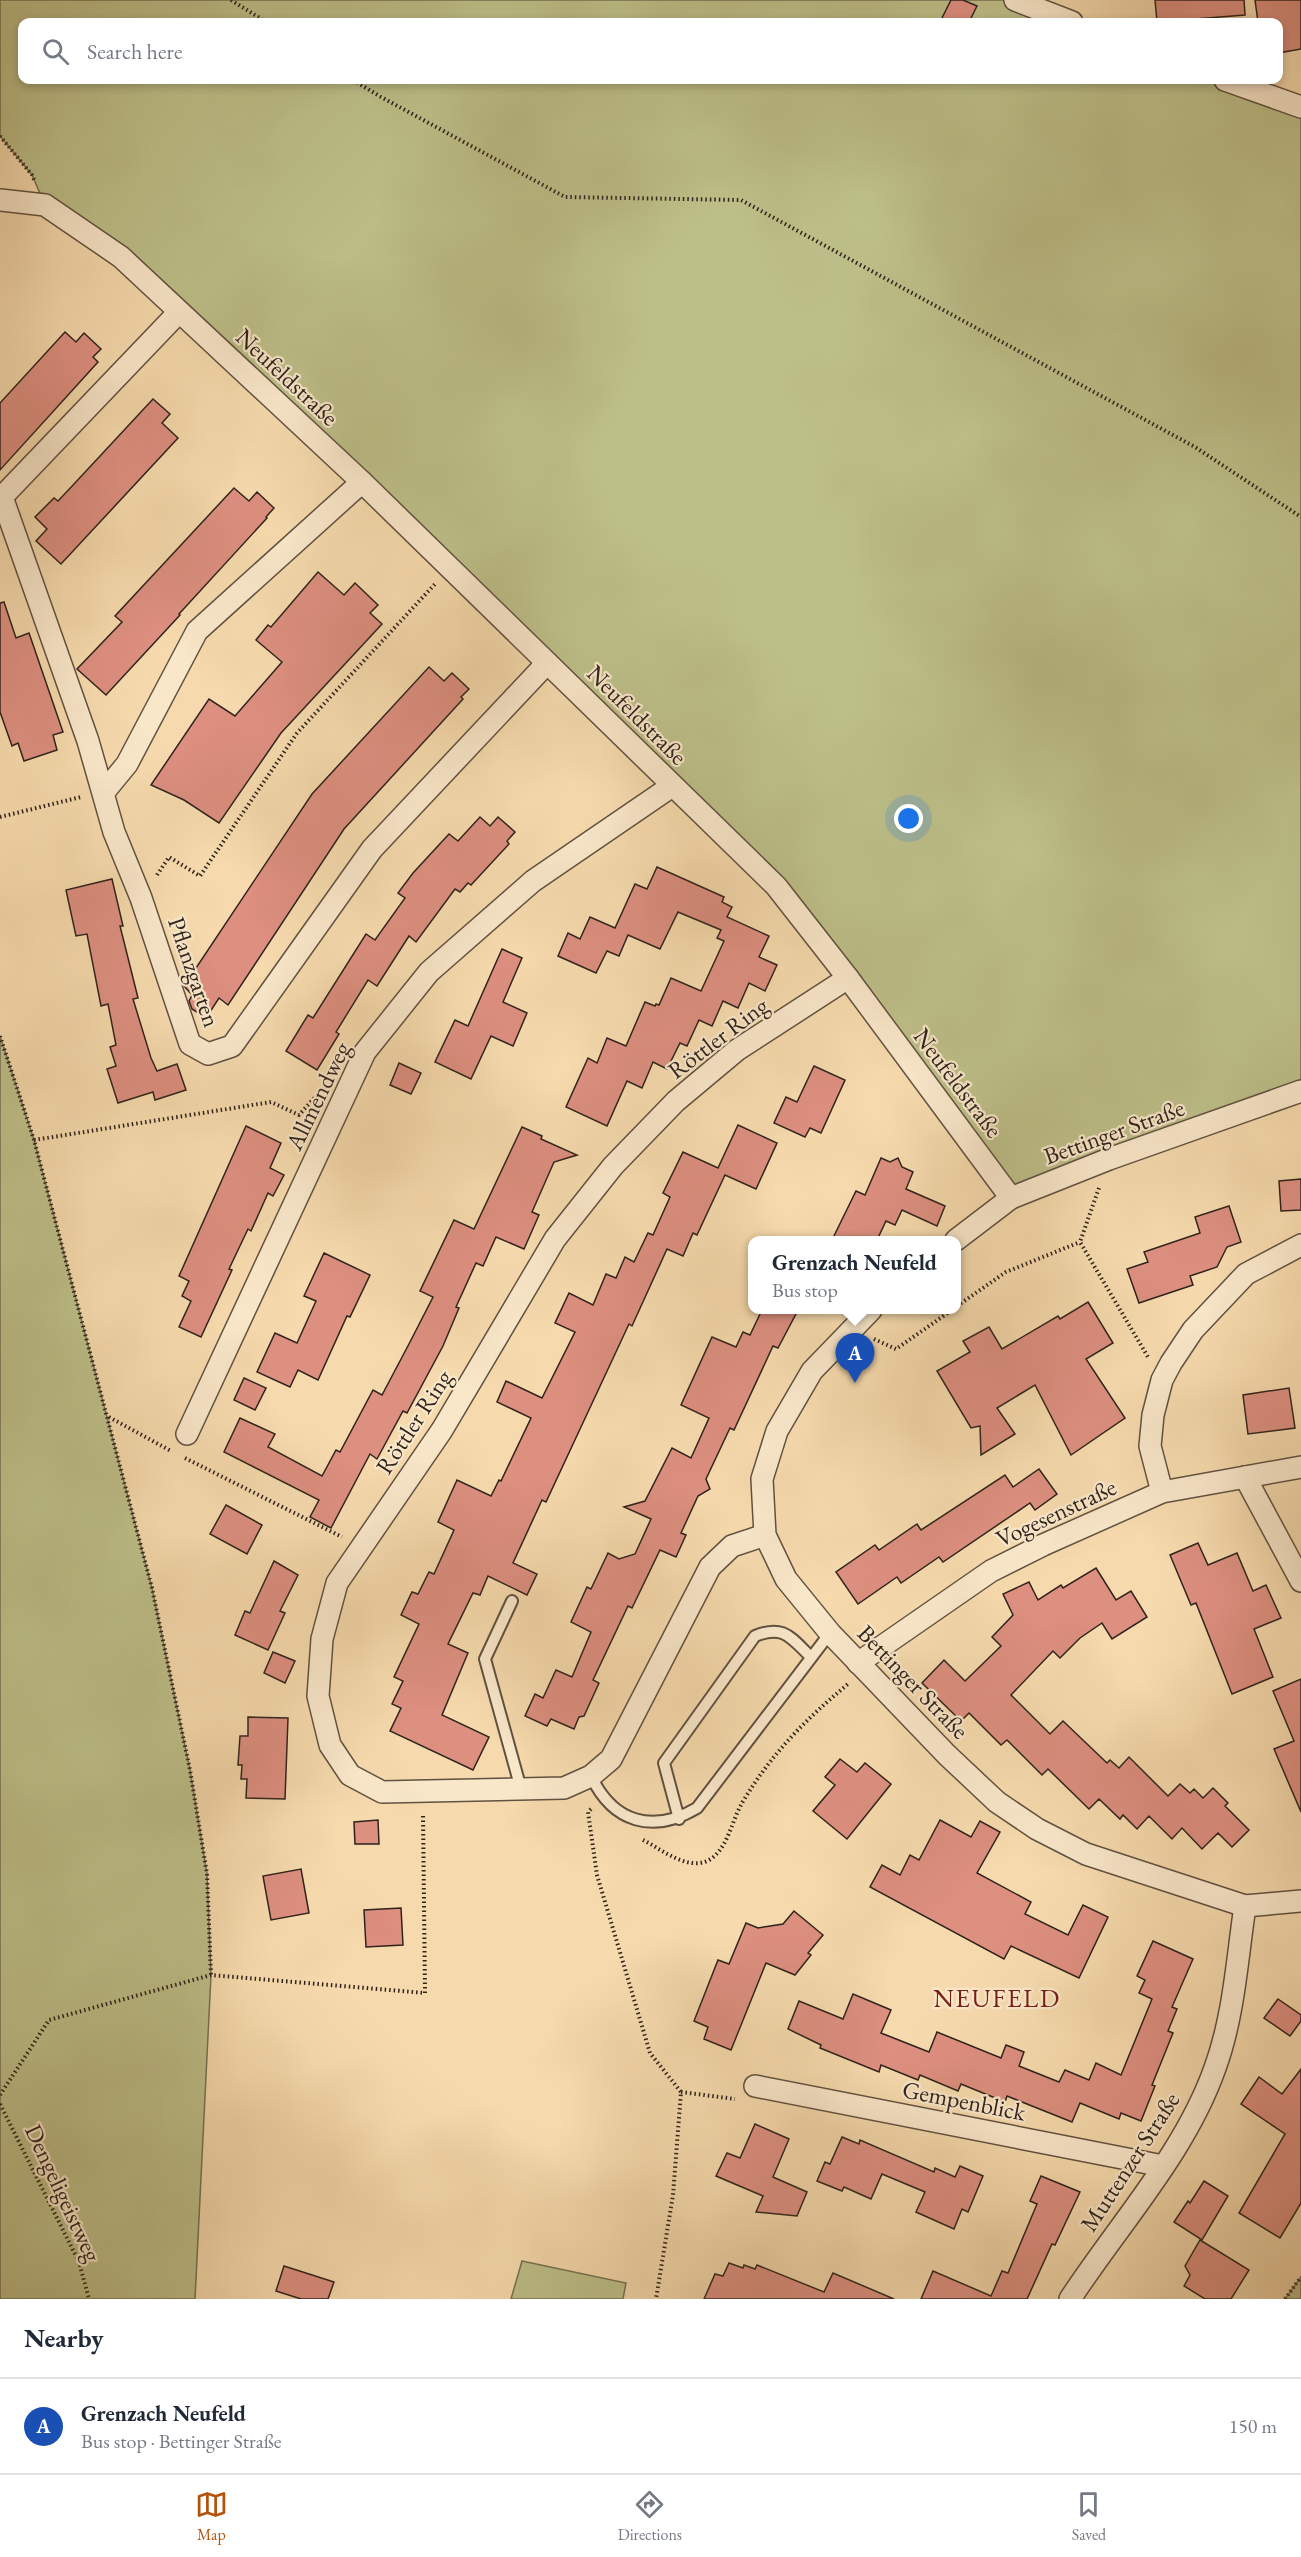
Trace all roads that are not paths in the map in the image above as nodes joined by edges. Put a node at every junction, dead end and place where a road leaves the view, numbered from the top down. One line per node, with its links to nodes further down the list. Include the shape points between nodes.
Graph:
1 (1015, 0): 2 (street)
2 (1062, 18)
3 (1237, 84): 5 (street)
4 (1301, 86): 5 (street)
5 (1292, 103)
6 (0, 200): 7 (street, Neufeldstraße, via 45,205 121,257)
7 (179, 312): 8 (street, Neufeldstraße); 11 (street, via 2,497)
8 (362, 482): 9 (street, Neufeldstraße); 11 (street, via 197,631 127,764)
9 (547, 663): 10 (street, Neufeldstraße); 11 (street, Pflanzgarten, via 372,849 232,1046 208,1054 190,1044 141,898 114,832)
10 (672, 786): 12 (street, Neufeldstraße, via 776,886); 18 (street, Allmendweg, via 533,881 429,972 366,1052)
11 (104, 792)
12 (848, 978): 14 (street, Neufeldstraße); 29 (street, Röttler Ring, via 737,1050 676,1101 613,1166 555,1239 442,1430 337,1583 322,1639 318,1696 330,1745 350,1775 382,1792)
13 (1301, 1091): 14 (street, Bettinger Straße)
14 (1011, 1198): 15 (street, Bettinger Straße)
15 (961, 1236)
16 (1301, 1245): 21 (street, via 1246,1274 1193,1330 1162,1380 1150,1446)
17 (867, 1314): 22 (street, Bettinger Straße, via 812,1371 777,1431 762,1479)
18 (187, 1434)
19 (1301, 1467): 20 (street, Vogesenstraße)
20 (1245, 1477): 21 (street, Vogesenstraße); 23 (street)
21 (1162, 1492): 27 (street, Vogesenstraße, via 992,1571)
22 (765, 1535): 25 (street, Bettinger Straße, via 786,1579); 28 (street, Röttler Ring, via 732,1546 710,1567 611,1759)
23 (1301, 1581)
24 (512, 1600): 29 (lane, via 485,1659)
25 (830, 1633): 26 (lane); 27 (street, Bettinger Straße)
26 (811, 1657): 30 (lane, via 697,1808); 30 (lane, via 786,1633 770,1630 755,1636 664,1763)
27 (858, 1663): 32 (street, Bettinger Straße, via 997,1802 1037,1829 1086,1854)
28 (591, 1776): 29 (street, Röttler Ring, via 564,1788); 30 (lane, via 601,1797 636,1821)
29 (521, 1789)
30 (679, 1819)
31 (1301, 1901): 32 (street, Bettinger Straße)
32 (1245, 1906): 34 (street, Muttenzer Straße, via 1230,2012 1215,2068 1194,2116)
33 (755, 2086): 34 (street, Gempenblick)
34 (1163, 2166): 35 (street, Muttenzer Straße)
35 (1070, 2299)

